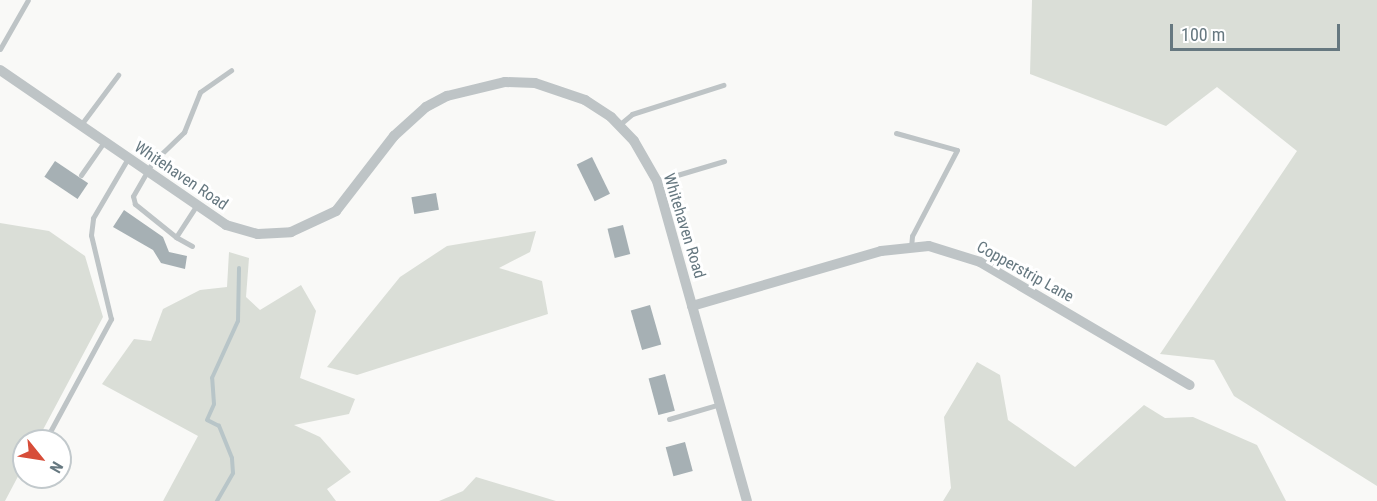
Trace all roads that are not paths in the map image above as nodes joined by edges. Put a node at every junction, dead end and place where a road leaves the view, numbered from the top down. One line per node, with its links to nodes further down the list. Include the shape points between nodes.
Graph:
1 (28, 0): 2 (lane)
2 (0, 49)
3 (0, 70): 8 (street, Whitehaven Road)
4 (231, 70): 13 (lane, via 200,93 184,132)
5 (118, 75): 8 (lane)
6 (723, 85): 7 (lane, via 632,114)
7 (619, 125): 15 (street, Whitehaven Road, via 634,141); 16 (street, Whitehaven Road, via 585,100 536,82 472,87 426,107 394,136 351,195 317,223 291,232 258,234 226,225)
8 (80, 126): 10 (street, Whitehaven Road)
9 (896, 133): 19 (lane, via 957,150 912,236)
10 (104, 142): 11 (street, Whitehaven Road); 14 (lane)
11 (128, 158): 13 (street, Whitehaven Road); 24 (lane, via 93,218 91,235 111,319)
12 (724, 160): 15 (lane)
13 (146, 171): 16 (street, Whitehaven Road); 17 (lane, via 133,196 135,204)
14 (81, 175)
15 (657, 181): 20 (street, Whitehaven Road)
16 (197, 205): 17 (lane)
17 (176, 237): 18 (lane)
18 (192, 246)
19 (911, 248): 20 (street, Copperstrip Lane, via 881,251); 21 (street, Copperstrip Lane, via 951,250 980,262)
20 (692, 306): 22 (street, Whitehaven Road)
21 (1190, 385)
22 (720, 404): 23 (lane); 25 (street, Whitehaven Road)
23 (669, 419)
24 (51, 429)
25 (747, 501)

